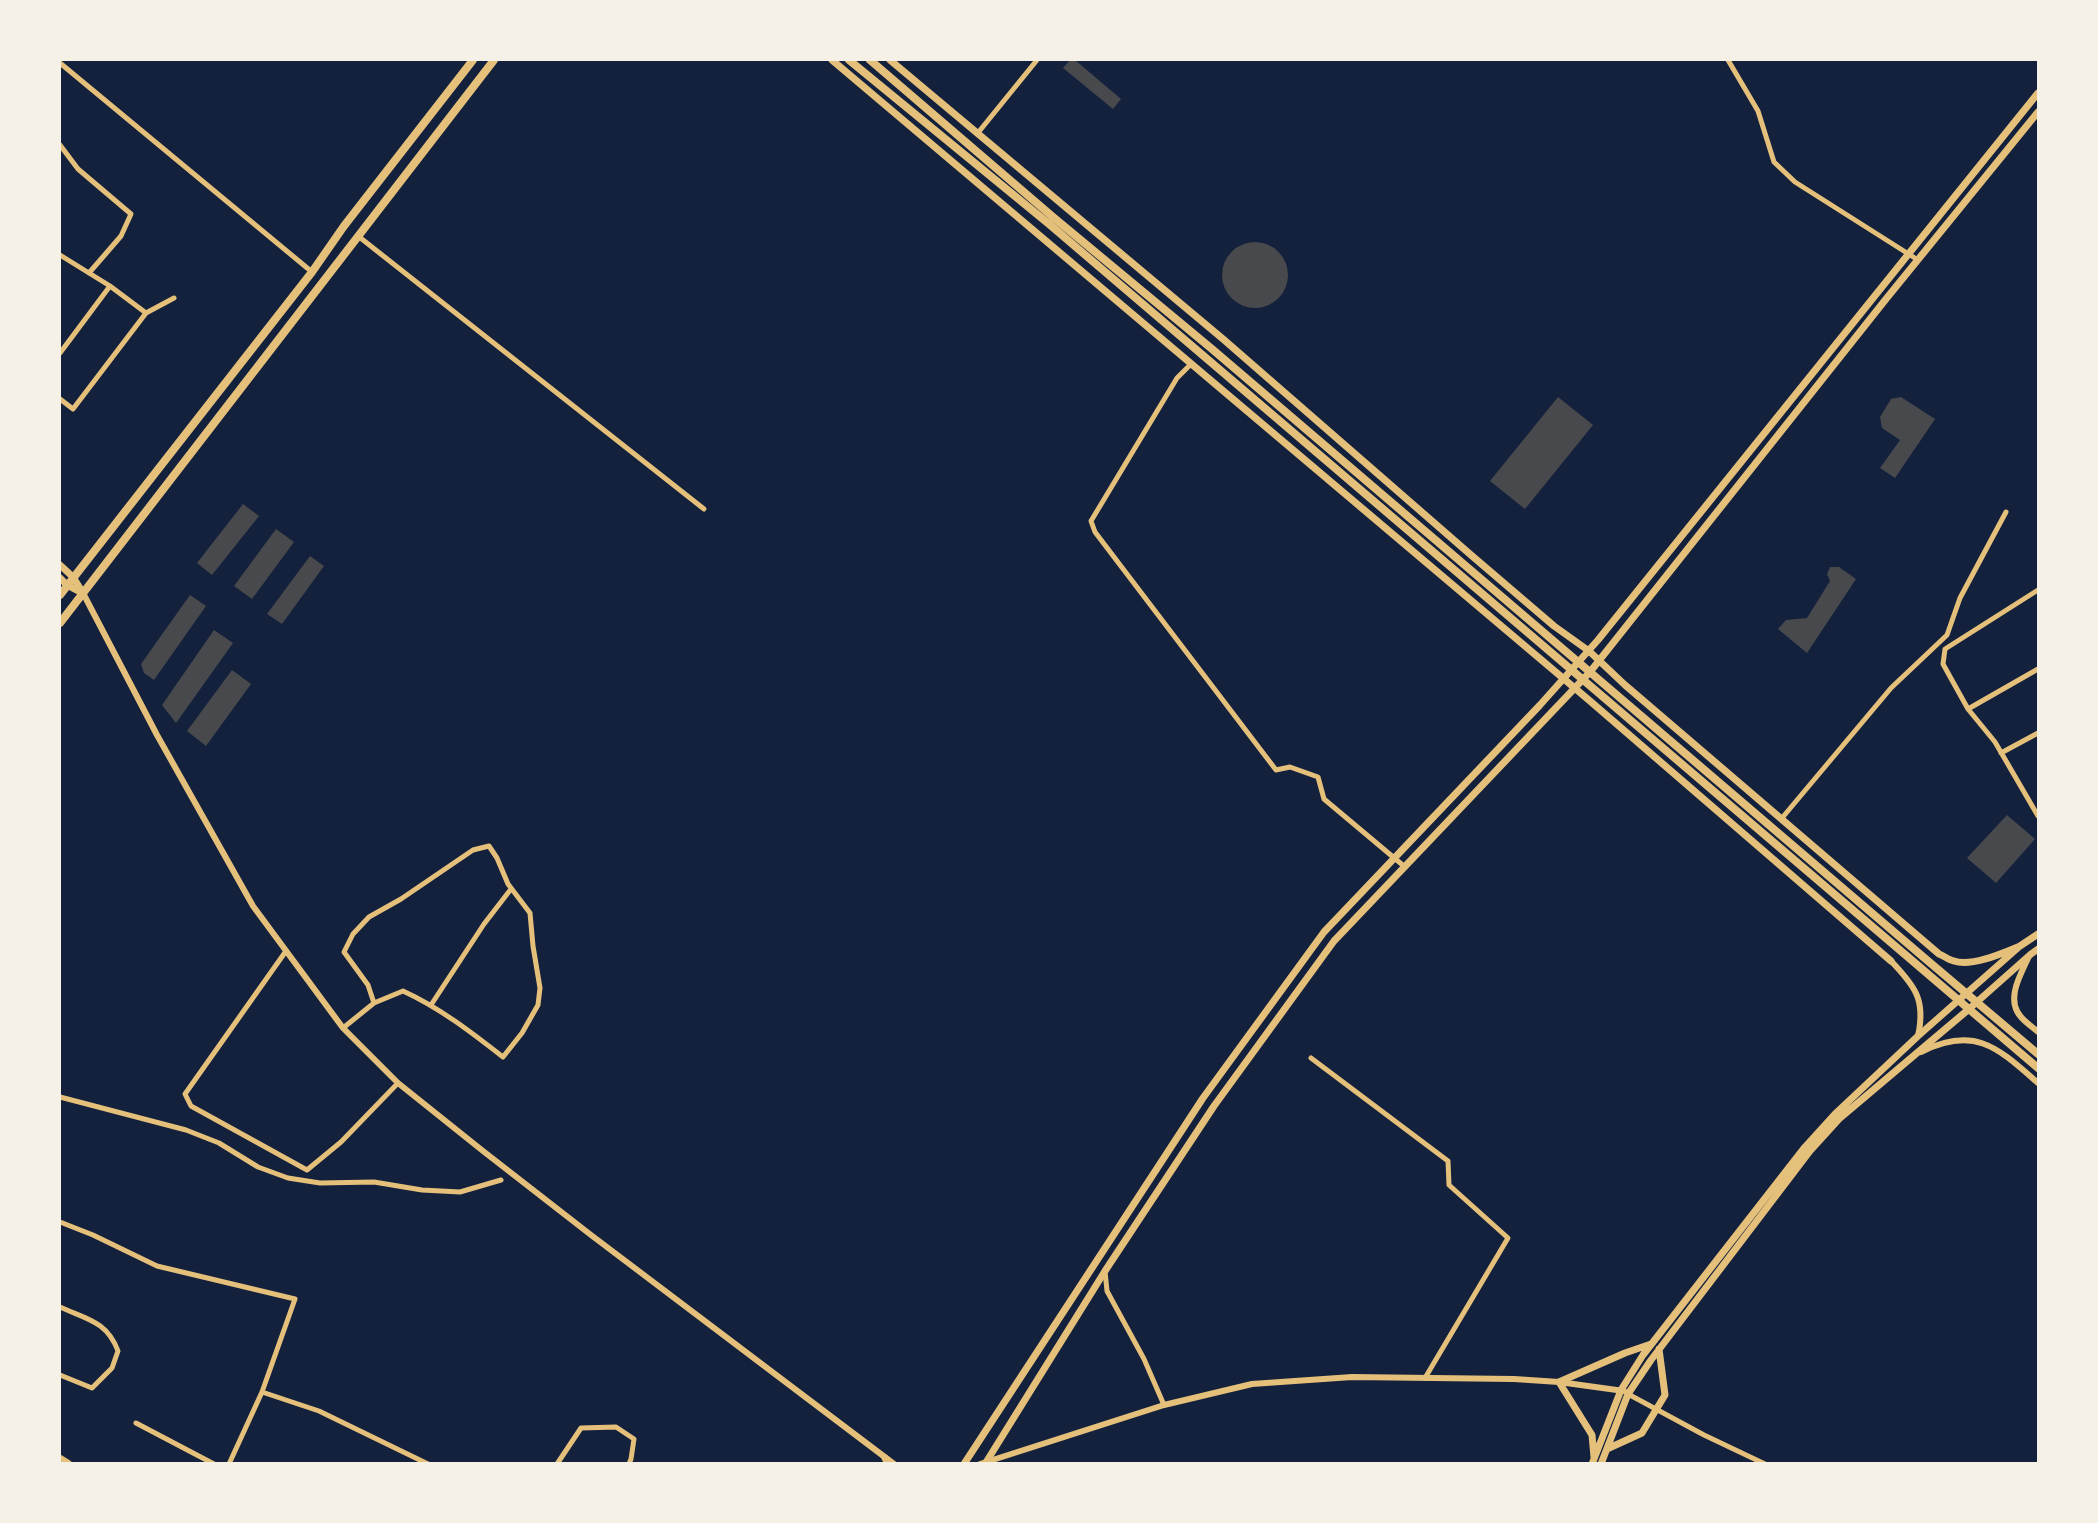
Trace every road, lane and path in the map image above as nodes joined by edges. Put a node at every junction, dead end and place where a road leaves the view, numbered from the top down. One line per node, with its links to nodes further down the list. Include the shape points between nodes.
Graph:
1 (472, 60): 18 (main road)
2 (494, 60): 14 (main road)
3 (832, 60): 24 (main road)
4 (849, 60): 38 (main road, via 1049,224)
5 (870, 60): 36 (main road)
6 (890, 60): 12 (main road)
7 (1037, 60): 12 (street)
8 (1728, 60): 15 (street, via 1758,111 1774,162 1795,182)
9 (60, 66): 18 (street)
10 (2039, 93): 15 (main road)
11 (2039, 112): 17 (main road)
12 (977, 134): 35 (main road)
13 (60, 145): 19 (street, via 78,169 131,214 121,236)
14 (358, 236): 26 (street); 32 (main road)
15 (1908, 254): 17 (street); 36 (main road)
16 (60, 255): 19 (street)
17 (1918, 260): 35 (main road)
18 (312, 272): 30 (main road)
19 (89, 273): 20 (street)
20 (110, 286): 22 (street); 23 (street)
21 (174, 299): 22 (street)
22 (146, 313): 25 (street, via 73,409)
23 (60, 353)
24 (1191, 364): 40 (main road); 48 (street, via 1177,378 1091,521 1095,532 1276,770 1290,766 1318,777 1324,799)
25 (60, 399)
26 (704, 509)
27 (2006, 512): 47 (street, via 1960,598 1947,635 1891,688)
28 (60, 565): 30 (main road)
29 (60, 578): 30 (main road)
30 (70, 581): 32 (main road); 33 (main road)
31 (2039, 590): 43 (street, via 1945,649 1943,664)
32 (83, 593): 34 (main road); 54 (street, via 253,906)
33 (60, 595)
34 (60, 623)
35 (1599, 660): 39 (main road); 47 (main road)
36 (1578, 662): 38 (main road); 39 (main road)
37 (2039, 669): 43 (street)
38 (1571, 670): 40 (main road); 41 (main road)
39 (1590, 672): 41 (main road); 57 (main road)
40 (1563, 679): 42 (main road); 48 (main road)
41 (1583, 679): 42 (main road); 58 (main road)
42 (1574, 688): 49 (main road); 56 (main road)
43 (1968, 709): 45 (street)
44 (2039, 733): 45 (street)
45 (2001, 753): 46 (street)
46 (2039, 816)
47 (1782, 818): 52 (main road, via 1939,954 1956,962 1977,961)
48 (1394, 858): 49 (street); 99 (main road, via 1324,932 1203,1098)
49 (1405, 867): 75 (main road, via 1334,941 1214,1106)
50 (511, 889): 60 (street, via 489,846 473,850 369,917 344,952 368,985); 61 (street); 61 (street, via 530,913 540,988 538,1005 522,1032 503,1057)
51 (2039, 934): 52 (main road)
52 (2020, 946): 57 (main road)
53 (2039, 949): 55 (main road)
54 (286, 951): 63 (street); 70 (street, via 184,1094 191,1105 307,1170)
55 (2031, 954): 59 (main road); 64 (street, via 2018,979 2015,1007)
56 (1891, 961): 65 (street, via 1918,998 1922,1019)
57 (1966, 993): 58 (main road); 59 (main road)
58 (1958, 1000): 62 (main road); 65 (main road)
59 (1977, 1002): 62 (main road); 66 (main road)
60 (374, 1003): 61 (street, via 402,991); 63 (street)
61 (431, 1005)
62 (1969, 1009): 67 (main road); 69 (main road)
63 (342, 1028): 70 (street)
64 (2039, 1032)
65 (1918, 1036): 77 (main road, via 1805,1147)
66 (2039, 1054)
67 (1913, 1056): 71 (street, via 1934,1046 1978,1041 2006,1055); 77 (main road, via 1840,1118)
68 (1311, 1058): 79 (street, via 1448,1161 1449,1185 1508,1238)
69 (2039, 1068)
70 (398, 1083): 89 (street)
71 (2039, 1083)
72 (60, 1097): 73 (street, via 186,1130 288,1178 460,1192)
73 (501, 1180)
74 (60, 1222): 81 (street, via 157,1266 295,1299)
75 (1105, 1271): 83 (street, via 1107,1291); 91 (main road)
76 (60, 1307): 78 (street, via 100,1324 113,1337 118,1351 112,1368 92,1388)
77 (1655, 1346): 80 (main road, via 1625,1353); 82 (main road); 84 (main road, via 1665,1395)
78 (60, 1375)
79 (1424, 1378): 80 (street); 83 (street, via 1352,1377 1252,1384)
80 (1559, 1382): 82 (street); 88 (main road, via 1592,1435)
81 (262, 1392): 94 (street); 95 (street, via 319,1410)
82 (1625, 1392): 84 (street); 86 (main road); 88 (main road)
83 (1164, 1405): 90 (street)
84 (1656, 1410): 86 (main road, via 1642,1433); 101 (street)
85 (136, 1423): 93 (street)
86 (1607, 1449): 100 (main road)
87 (60, 1459): 92 (main road)
88 (1593, 1460)
89 (886, 1461): 98 (street)
90 (998, 1461): 91 (street)
91 (984, 1463)
92 (68, 1464)
93 (214, 1464)
94 (229, 1464)
95 (428, 1464)
96 (557, 1464): 97 (street, via 581,1428 616,1427 634,1439)
97 (629, 1464)
98 (894, 1464)
99 (964, 1464)
100 (1601, 1464)
101 (1765, 1464)

